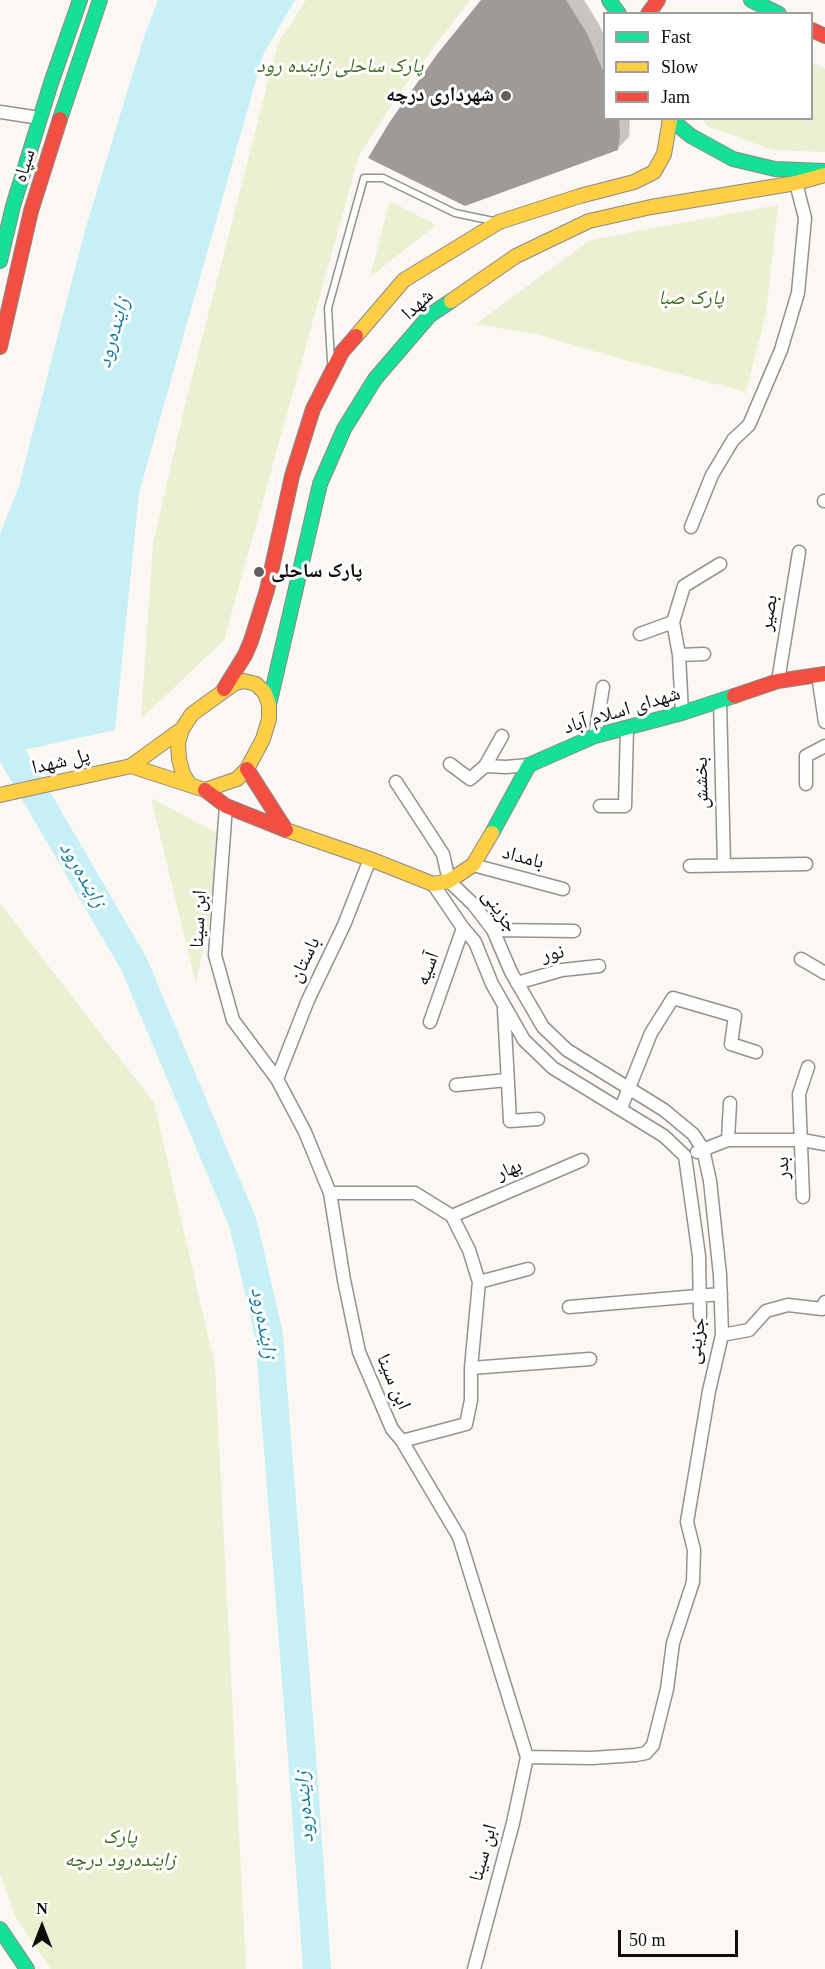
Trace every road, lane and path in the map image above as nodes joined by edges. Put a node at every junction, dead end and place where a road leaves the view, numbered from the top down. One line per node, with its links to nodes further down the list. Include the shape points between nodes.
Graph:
1 (80, 0): 6 (main road, سپاه)
2 (100, 0): 13 (main road, سپاه, via 31,211)
3 (751, 0): 4 (main road)
4 (775, 12)
5 (0, 112): 6 (street)
6 (40, 118): 12 (main road, سپاه)
7 (670, 120): 11 (main road, شهدا, via 663,154 654,172 634,183)
8 (671, 120): 9 (main road, via 733,159 775,169)
9 (825, 173): 10 (main road, شهدا)
10 (796, 183): 15 (street, via 805,218 798,292 781,350 749,425 733,440 712,475); 27 (main road, شهدا, via 589,221 516,256 430,315 375,379 344,429 320,484)
11 (499, 222): 14 (main road, شهدا, via 404,280 342,352); 14 (lane, via 456,213 383,178 364,178 328,308)
12 (0, 261)
13 (0, 347)
14 (332, 373): 25 (main road, شهدا, via 313,409 292,476 267,590 251,641)
15 (691, 527)
16 (799, 552): 23 (street, بصیر)
17 (720, 564): 18 (street, via 684,586)
18 (673, 622): 19 (street); 21 (street)
19 (640, 634)
20 (704, 654): 21 (street)
21 (679, 655): 28 (street)
22 (821, 674): 23 (main road, شهدای اسلام آباد); 29 (street)
23 (778, 681): 26 (main road, شهدای اسلام آباد)
24 (603, 687): 33 (street)
25 (224, 689): 27 (main road, via 244,681 256,684); 31 (main road, via 192,714)
26 (720, 701): 28 (main road, شهدای اسلام آباد); 51 (street, بخشش)
27 (269, 705): 39 (main road, via 263,739)
28 (682, 713): 30 (main road, شهدای اسلام آباد)
29 (825, 722)
30 (627, 728): 33 (main road, شهدای اسلام آباد); 46 (street, via 625,806)
31 (182, 729): 37 (main road); 42 (main road, via 178,759)
32 (502, 736): 38 (street)
33 (595, 736): 36 (main road, شهدای اسلام آباد)
34 (825, 746): 41 (street, via 806,756)
35 (450, 765): 38 (street, via 471,778)
36 (529, 765): 38 (street); 50 (main road)
37 (131, 766): 42 (main road); 44 (main road, پل شهدا)
38 (485, 766)
39 (247, 769): 43 (main road, via 237,779); 47 (main road)
40 (396, 782): 53 (street, via 443,854)
41 (806, 784)
42 (190, 785): 43 (main road)
43 (205, 790): 45 (main road)
44 (0, 795)
45 (226, 806): 47 (main road); 69 (street, ابن سینا, via 214,955 233,1020)
46 (600, 806)
47 (286, 830): 48 (main road)
48 (370, 859): 54 (main road); 69 (street, باستان)
49 (806, 864): 51 (street)
50 (472, 865): 53 (main road); 55 (street, بامداد)
51 (724, 865): 52 (street)
52 (690, 866)
53 (449, 881): 54 (main road); 57 (street, جزینی)
54 (433, 884): 56 (street)
55 (563, 889)
56 (463, 928): 63 (street, via 475,942); 64 (street, آسیه)
57 (493, 930): 58 (street); 62 (street, جزینی)
58 (574, 931)
59 (801, 959): 61 (street)
60 (599, 966): 62 (street, نور, via 562,970)
61 (825, 972)
62 (517, 983): 65 (street, جزینی, via 543,1028)
63 (504, 1006): 68 (street, via 524,1040); 70 (street)
64 (430, 1022)
65 (567, 1050): 68 (street); 72 (street, جزینی)
66 (756, 1052): 72 (street, via 731,1044 735,1016 673,998 651,1033)
67 (808, 1067): 77 (street, بدر, via 799,1094)
68 (553, 1068): 74 (street)
69 (278, 1079): 82 (street, ابن سینا, via 306,1132)
70 (507, 1080): 71 (street); 75 (street, via 510,1121)
71 (456, 1085)
72 (630, 1088): 74 (street); 79 (street, جزینی, via 693,1134)
73 (730, 1103): 76 (street)
74 (621, 1108): 80 (street, via 664,1136)
75 (538, 1119)
76 (728, 1140): 77 (street); 79 (street)
77 (802, 1140): 78 (street); 83 (street, بدر)
78 (825, 1144)
79 (703, 1149): 80 (street); 88 (street, جزینی, via 716,1229)
80 (685, 1156): 87 (street, via 699,1256)
81 (582, 1160): 84 (street, بهار)
82 (330, 1193): 84 (street, via 415,1193); 95 (street, ابن سینا, via 359,1352 392,1429)
83 (802, 1197)
84 (452, 1216): 86 (street)
85 (528, 1269): 86 (street)
86 (479, 1282): 94 (street)
87 (699, 1294): 88 (street); 90 (street); 91 (street)
88 (721, 1294): 92 (street, جزینی)
89 (825, 1302): 92 (street, via 822,1309 788,1305 766,1311 750,1330)
90 (569, 1307)
91 (700, 1316)
92 (722, 1335): 96 (street, جزینی, via 708,1391 687,1522 693,1550 693,1582 673,1642 667,1689 653,1745 646,1753 636,1755)
93 (590, 1359): 94 (street)
94 (471, 1368): 95 (street, via 466,1424)
95 (402, 1442): 96 (street, ابن سینا, via 459,1537)
96 (527, 1757): 99 (street, ابن سینا)
97 (0, 1929): 98 (main road)
98 (27, 1969)
99 (474, 1969)

